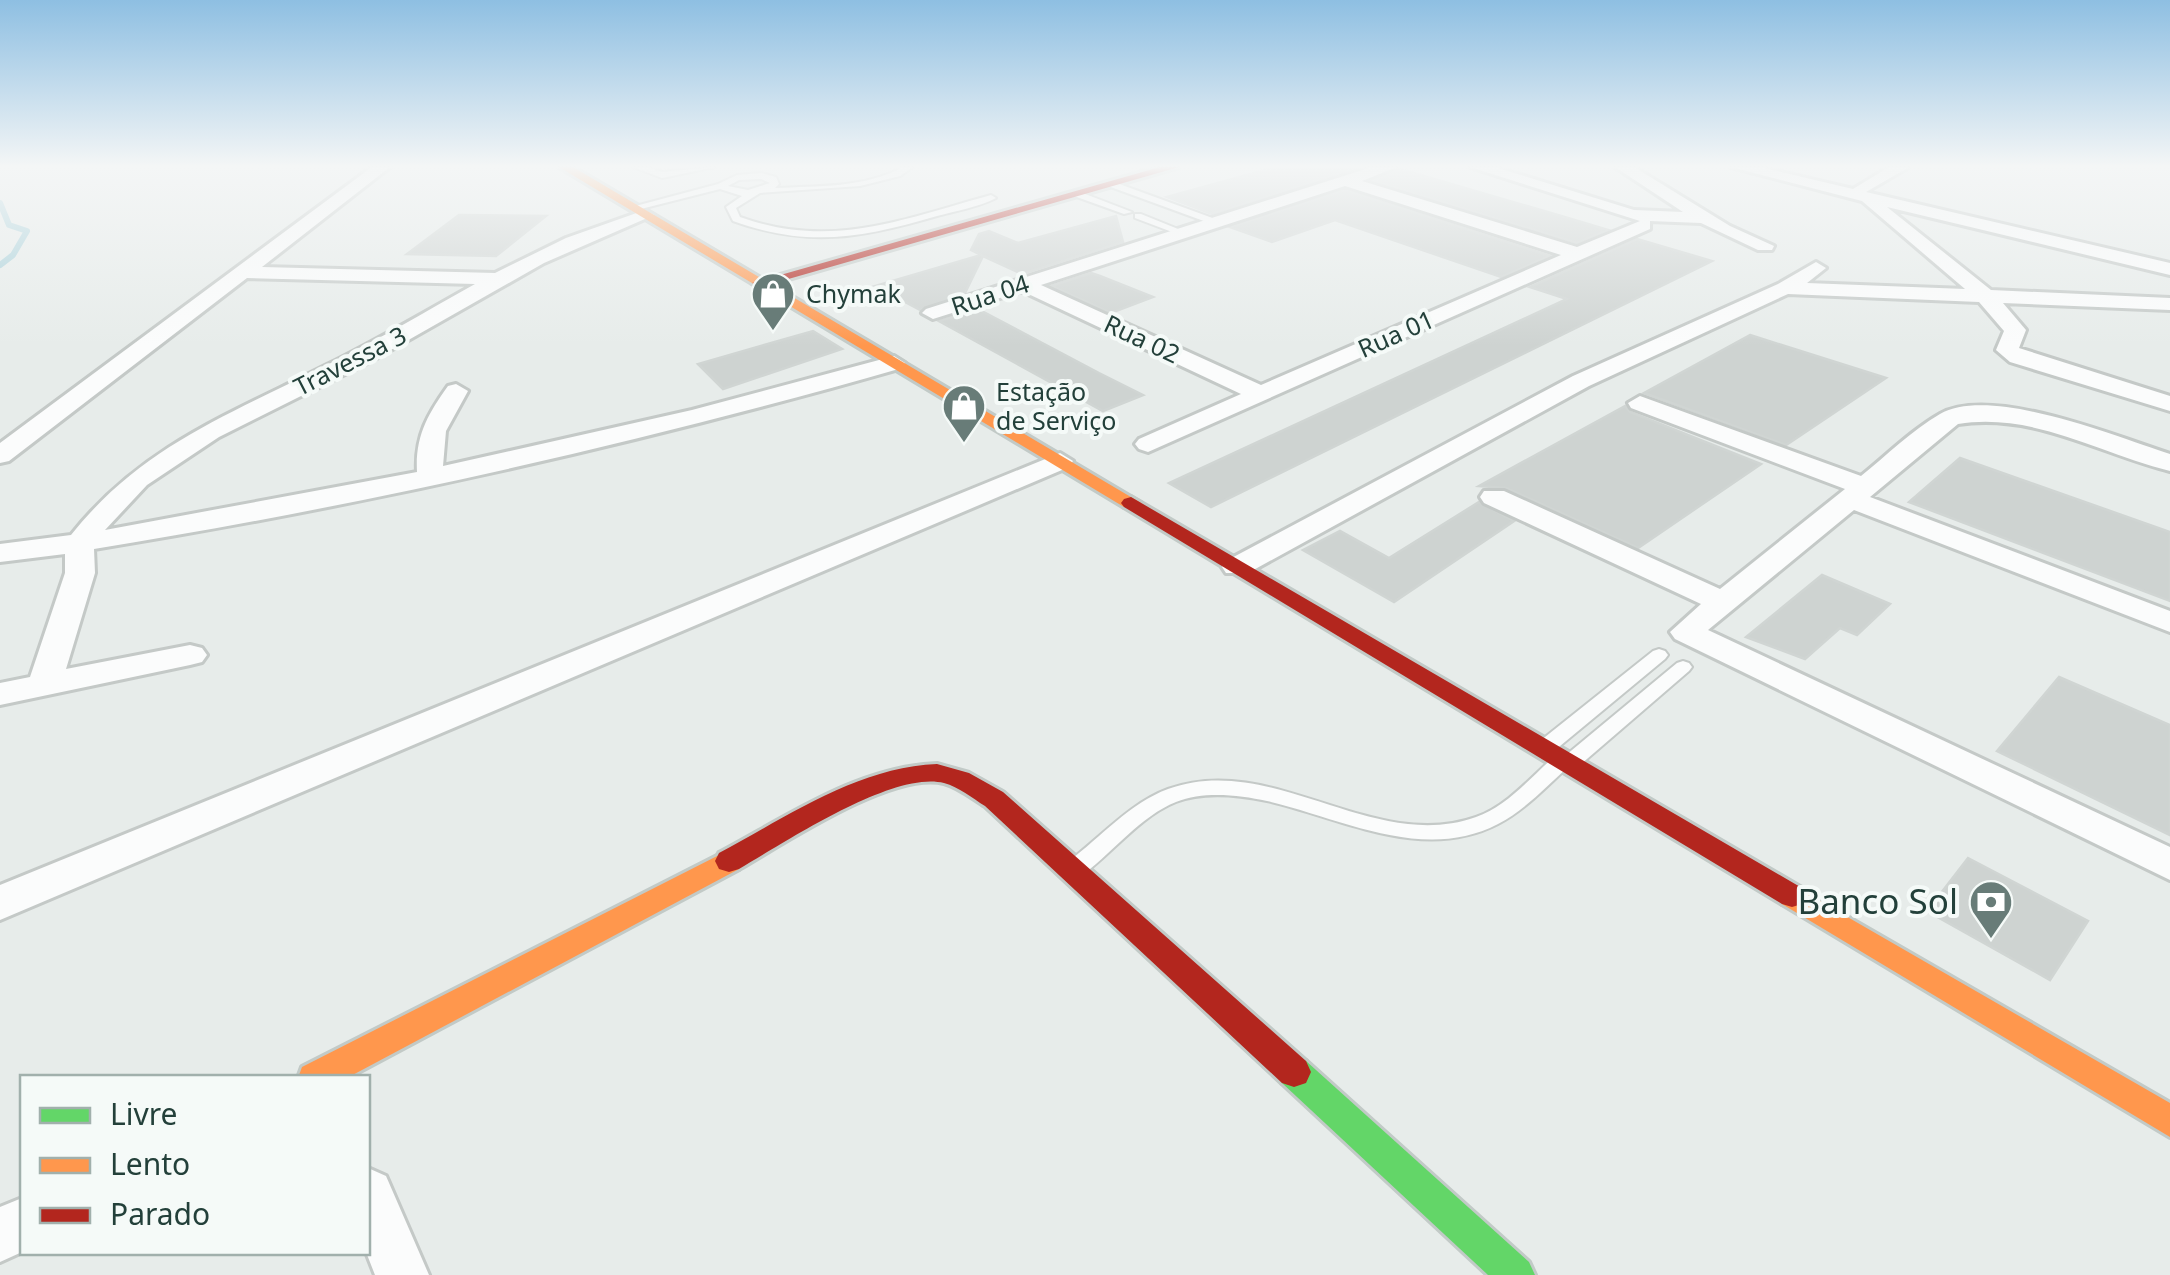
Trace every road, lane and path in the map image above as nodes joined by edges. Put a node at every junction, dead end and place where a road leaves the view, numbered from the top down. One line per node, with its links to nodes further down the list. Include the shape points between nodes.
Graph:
1 (303, 226): 19 (street)
2 (606, 226): 20 (street, Travessa 3)
3 (664, 226): 21 (street)
4 (752, 226): 5 (lane, via 802,236)
5 (880, 226)
6 (961, 226): 21 (street)
7 (1166, 226): 14 (lane)
8 (1202, 226): 14 (street, Rua 04)
9 (1491, 226): 16 (street)
10 (1641, 226): 16 (street, Rua 01)
11 (1723, 226): 15 (street)
12 (1903, 226): 24 (street)
13 (2000, 226): 18 (street)
14 (1183, 233): 22 (street, Rua 04)
15 (1765, 246)
16 (1580, 254): 29 (street, Rua 01)
17 (1816, 268): 23 (street)
18 (2170, 269)
19 (242, 272): 20 (street); 33 (street)
20 (499, 279): 39 (street, Travessa 3, via 211,431 142,475)
21 (759, 283): 27 (street)
22 (1023, 284): 26 (street, Rua 04); 29 (street, Rua 02)
23 (1786, 288): 24 (street); 41 (street, via 1581,381)
24 (1982, 294): 25 (street); 31 (street, via 2015,330 2007,350 2018,358)
25 (2170, 304)
26 (934, 312)
27 (894, 363): 34 (street); 36 (street, via 690,419)
28 (456, 391): 36 (street, via 432,426)
29 (1260, 394): 32 (street, Rua 01)
30 (1640, 403): 37 (street)
31 (2170, 404)
32 (1148, 444)
33 (0, 455)
34 (1060, 462): 41 (street); 51 (street)
35 (2170, 463): 37 (street, via 2020,417 1970,413 1950,418)
36 (431, 477): 39 (street)
37 (1858, 493): 42 (street); 43 (street)
38 (1494, 496): 42 (street)
39 (80, 544): 40 (street); 46 (street, via 80,573)
40 (0, 552)
41 (1237, 567): 48 (street)
42 (1723, 602): 44 (street)
43 (2170, 622)
44 (1682, 651): 48 (lane); 48 (lane); 49 (street)
45 (190, 655): 46 (street)
46 (44, 686): 47 (street)
47 (0, 694)
48 (1559, 758): 50 (lane, via 1500,813 1452,831 1389,828 1271,792 1174,795); 53 (street)
49 (2170, 866)
50 (1072, 870): 52 (street, via 960,776 934,771 878,782); 56 (street)
51 (0, 903)
52 (321, 1075)
53 (2170, 1121)
54 (370, 1199): 55 (street)
55 (402, 1275)
56 (1516, 1275)

